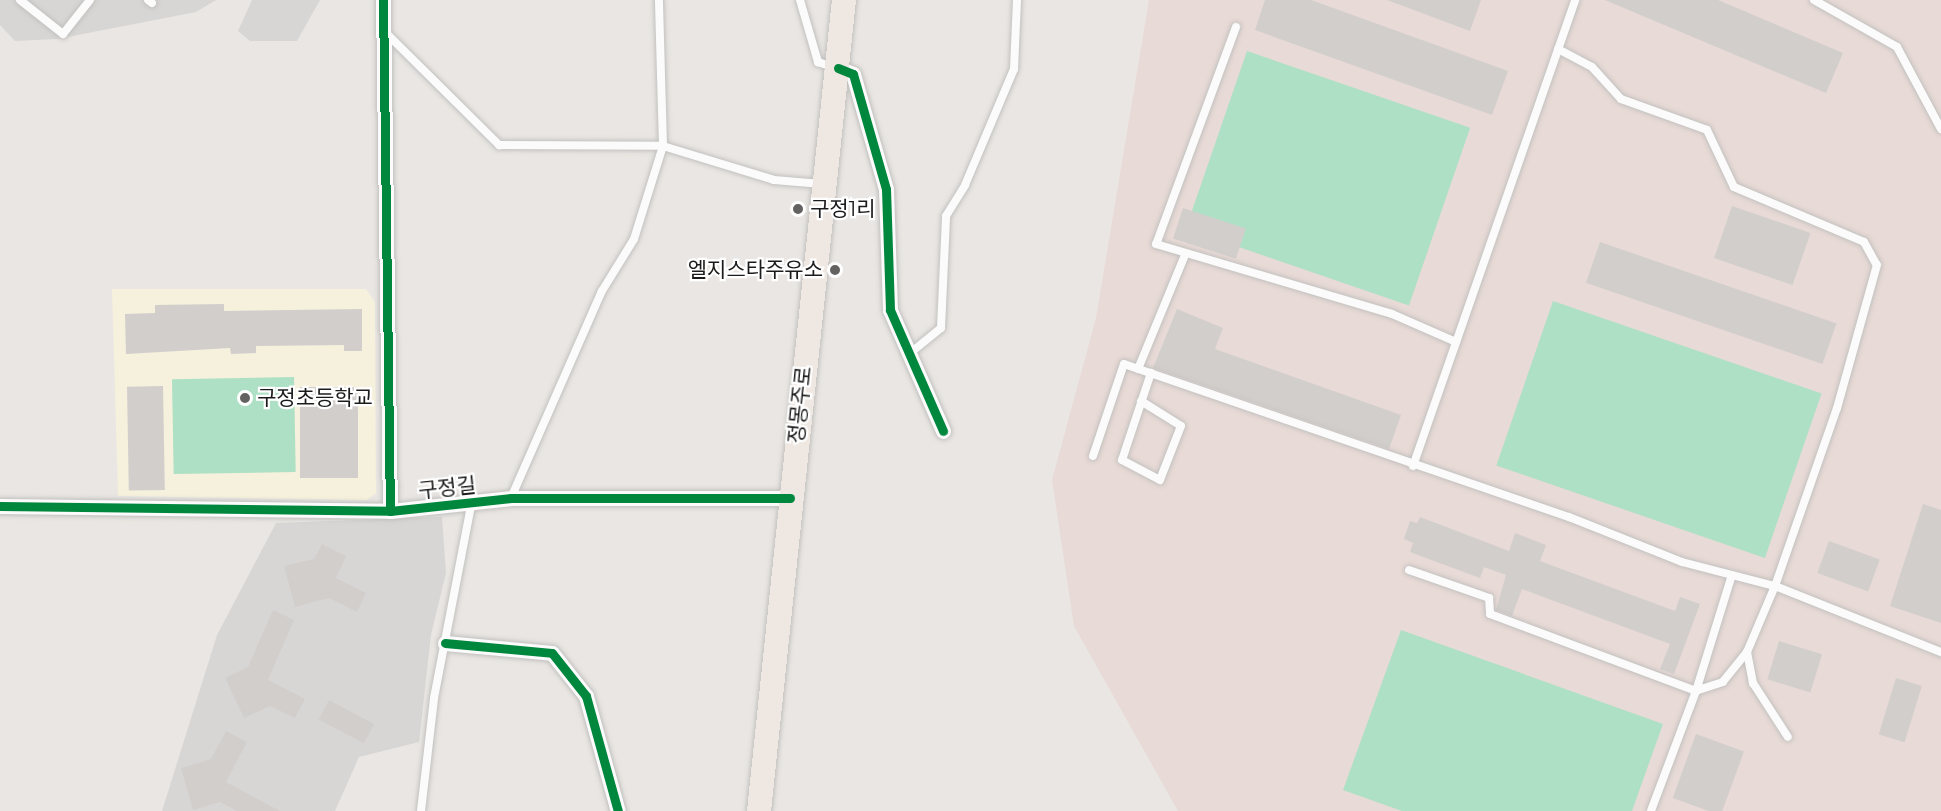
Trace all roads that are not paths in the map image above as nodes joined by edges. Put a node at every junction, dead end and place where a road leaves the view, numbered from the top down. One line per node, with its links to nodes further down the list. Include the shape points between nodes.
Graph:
1 (20, 0): 2 (lane, via 63,34)
2 (90, 0)
3 (383, 0): 11 (street)
4 (659, 0): 15 (lane)
5 (800, 0): 13 (lane, via 818,63)
6 (844, 0): 13 (main road, 정몽주로)
7 (1017, 0): 19 (lane, via 1014,69 965,184 946,216 941,328)
8 (1575, 0): 12 (lane)
9 (1814, 0): 14 (lane, via 1897,47)
10 (1236, 27): 17 (lane, via 1156,244)
11 (384, 31): 15 (lane, via 499,145); 30 (street)
12 (1558, 49): 18 (lane); 33 (lane, via 1592,67 1621,99 1707,130 1734,187 1864,242 1877,265 1837,408)
13 (838, 68): 16 (main road, 정몽주로); 19 (street, via 853,74 886,189 890,310)
14 (1941, 129)
15 (663, 146): 16 (lane, via 774,180); 26 (lane, via 634,239 602,291)
16 (825, 184): 27 (main road, 정몽주로)
17 (1185, 255): 18 (lane, via 1392,314); 20 (lane)
18 (1456, 342): 25 (lane)
19 (907, 356): 23 (street)
20 (1138, 369): 21 (lane); 24 (lane, via 1124,364)
21 (1151, 374): 22 (lane); 25 (lane)
22 (1141, 401): 22 (lane, via 1122,460 1160,480 1181,426)
23 (943, 431)
24 (1093, 456)
25 (1413, 466): 32 (lane)
26 (511, 498): 27 (street, 구정길); 28 (street, 구정길)
27 (790, 498): 41 (main road, 정몽주로)
28 (471, 504): 30 (street, 구정길); 34 (lane)
29 (0, 506): 30 (street, 구정길)
30 (390, 512)
31 (1409, 570): 37 (lane, via 1489,598 1490,614)
32 (1732, 575): 33 (lane); 37 (lane)
33 (1774, 586): 35 (lane); 36 (lane)
34 (445, 643): 39 (lane); 40 (street, via 552,653 586,696)
35 (1747, 652): 37 (lane, via 1723,682); 38 (lane, via 1753,682)
36 (1941, 652)
37 (1696, 691): 42 (lane)
38 (1788, 736)
39 (421, 811)
40 (618, 811)
41 (759, 811)
42 (1651, 811)

